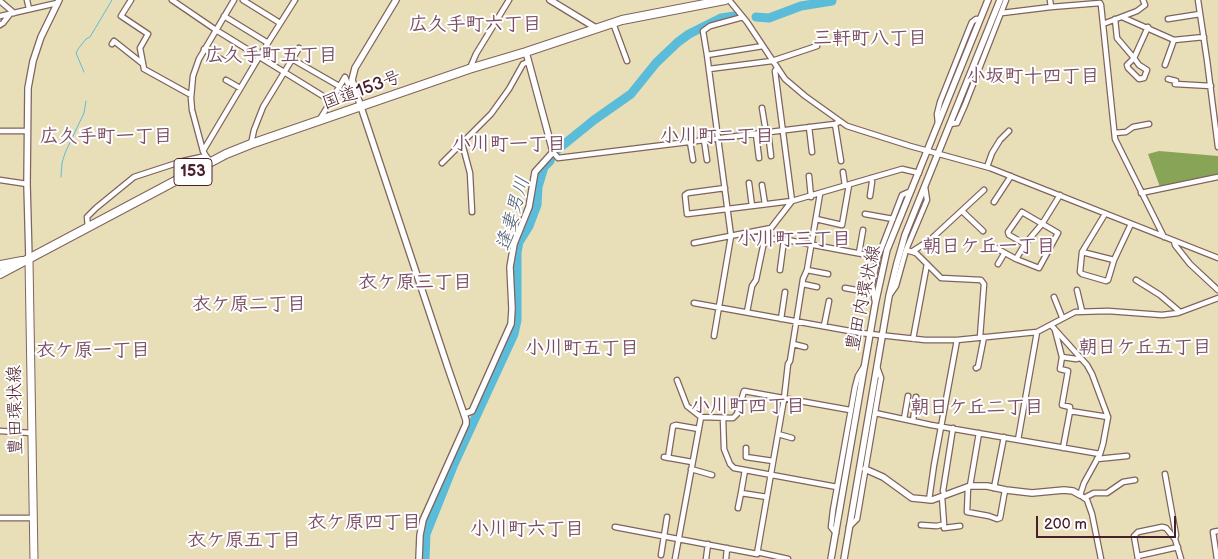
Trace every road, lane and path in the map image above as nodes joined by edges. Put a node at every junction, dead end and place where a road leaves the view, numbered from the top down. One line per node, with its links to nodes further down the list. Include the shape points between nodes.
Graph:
1 (27, 0): 20 (street)
2 (131, 0): 55 (street, via 121,16 148,34 140,48)
3 (172, 0): 37 (street)
4 (234, 0): 25 (street)
5 (243, 0): 31 (street)
6 (295, 0): 31 (street)
7 (396, 0): 63 (street, via 355,68)
8 (509, 0): 58 (street)
9 (550, 0): 35 (street)
10 (727, 0): 26 (street); 32 (highway, 国道153号 / 153)
11 (988, 0): 28 (street, 豊田内環状線)
12 (1000, 0): 75 (street, 豊田内環状線)
13 (1006, 0): 22 (street)
14 (1050, 0): 19 (street)
15 (1144, 0): 27 (street, via 1145,5)
16 (1198, 0): 23 (street)
17 (0, 1): 21 (street)
18 (58, 2): 20 (street); 80 (street, via 41,37 32,66)
19 (1051, 7): 22 (street); 33 (street, via 1100,3)
20 (29, 9): 21 (street)
21 (12, 13): 24 (street); 34 (street)
22 (1002, 13): 75 (street, via 957,123)
23 (1200, 14): 30 (street); 38 (street)
24 (0, 16)
25 (224, 16): 37 (street); 40 (street)
26 (743, 17): 42 (street); 47 (street, via 703,31)
27 (1122, 17): 29 (street); 36 (street)
28 (980, 19): 74 (street, 豊田内環状線); 74 (street, via 970,26 940,102)
29 (1115, 19): 33 (street); 49 (street, via 1117,38)
30 (1168, 19)
31 (280, 23): 40 (street)
32 (613, 23): 35 (highway, 国道153号 / 153); 52 (street)
33 (1103, 24): 83 (street)
34 (0, 25)
35 (596, 28): 46 (highway, 国道153号 / 153)
36 (1148, 28): 39 (street); 49 (street)
37 (216, 30): 45 (street); 48 (street)
38 (1204, 36): 39 (street); 65 (street)
39 (1174, 40): 56 (street)
40 (268, 43): 48 (street)
41 (112, 44): 55 (street, via 114,41)
42 (762, 46): 47 (street); 53 (street)
43 (817, 46): 53 (street)
44 (299, 48): 50 (street)
45 (204, 49): 51 (street); 68 (street, via 195,67)
46 (526, 52): 54 (street); 58 (highway, 国道153号 / 153)
47 (707, 55): 59 (street)
48 (259, 57): 60 (street); 67 (street)
49 (1134, 58): 49 (street, via 1147,70 1143,79 1137,78 1128,68)
50 (292, 59): 60 (street); 66 (street)
51 (224, 61)
52 (627, 61)
53 (772, 61): 57 (street); 59 (street)
54 (528, 62): 88 (street, via 523,64 491,114); 93 (street)
55 (143, 64): 68 (street, via 144,69)
56 (1165, 65)
57 (777, 68): 73 (street, via 791,86); 78 (street)
58 (469, 69): 70 (highway, 国道153号 / 153)
59 (709, 69): 85 (street)
60 (284, 72): 69 (street); 89 (street, via 259,115)
61 (1168, 79): 65 (street, via 1176,81 1175,84)
62 (226, 80): 67 (street)
63 (353, 82): 66 (street, via 348,84 346,77); 70 (street)
64 (1218, 84): 65 (street)
65 (1211, 85): 90 (street)
66 (339, 86): 69 (street)
67 (240, 88): 91 (street)
68 (191, 95): 91 (street)
69 (331, 101): 72 (street)
70 (361, 108): 72 (highway, 国道153号 / 153); 211 (street)
71 (762, 108): 82 (street)
72 (318, 122): 89 (highway, 国道153号 / 153)
73 (837, 123): 77 (street); 92 (street); 101 (street)
74 (938, 123): 92 (street, 豊田内環状線)
75 (950, 124): 95 (street, 豊田内環状線)
76 (1149, 124): 83 (street)
77 (809, 127): 78 (street); 94 (street)
78 (783, 130): 82 (street); 124 (street)
79 (0, 131): 80 (street)
80 (27, 131): 112 (street)
81 (1009, 131): 103 (street, via 996,147)
82 (767, 132): 84 (street); 96 (street)
83 (1114, 133): 119 (street)
84 (756, 134): 85 (street); 97 (street)
85 (719, 138): 86 (street); 116 (street)
86 (704, 140): 87 (street); 100 (street)
87 (690, 142): 93 (street, via 558,158); 99 (street)
88 (462, 143): 102 (street); 130 (street, via 470,173)
89 (251, 144): 98 (highway, 国道153号 / 153)
90 (1218, 147)
91 (203, 150): 98 (street)
92 (927, 150): 95 (street); 105 (street, 豊田内環状線)
93 (552, 152): 211 (street, via 535,172 526,216 514,244 510,267 512,309 509,328 472,411)
94 (812, 152)
95 (938, 154): 103 (street); 115 (street, 豊田内環状線)
96 (772, 156)
97 (759, 158)
98 (209, 159): 137 (highway, 国道153号 / 153); 137 (street, via 183,161 134,177 87,217)
99 (693, 160)
100 (706, 160)
101 (841, 161)
102 (442, 163)
103 (987, 167): 107 (street)
104 (843, 172): 114 (street)
105 (919, 173): 109 (street, via 902,169); 118 (street, 豊田内環状線)
106 (809, 176): 123 (street)
107 (1011, 176): 121 (street); 125 (street)
108 (1218, 177): 119 (street)
109 (871, 178): 114 (street); 122 (street)
110 (0, 180): 112 (street)
111 (749, 182): 127 (street)
112 (27, 184): 158 (street)
113 (762, 185): 126 (street)
114 (847, 185): 120 (street); 134 (street, via 842,225)
115 (925, 187): 150 (street, via 927,200); 175 (street, 豊田内環状線, via 905,235)
116 (724, 188): 128 (street); 128 (street, via 688,193 687,214)
117 (984, 190): 129 (street)
118 (911, 191): 133 (street, via 902,195); 180 (street, 豊田内環状線, via 887,250)
119 (1141, 193): 142 (street)
120 (820, 194): 123 (street); 134 (street)
121 (1060, 195): 132 (street); 135 (street)
122 (870, 196)
123 (811, 197): 124 (street)
124 (792, 202): 126 (street); 140 (street, via 771,228)
125 (994, 202)
126 (764, 204): 127 (street)
127 (752, 206): 128 (street)
128 (727, 210): 141 (street)
129 (962, 211): 139 (street); 151 (street)
130 (472, 212)
131 (865, 214): 133 (street)
132 (1105, 214): 136 (street); 152 (street)
133 (893, 219): 155 (street)
134 (816, 220): 148 (street)
135 (1042, 224): 147 (street); 147 (street, via 1020,212 1008,234); 157 (street, via 1058,233 1040,266 1036,268)
136 (1131, 224): 142 (street); 159 (street)
137 (88, 228): 158 (highway, 国道153号 / 153)
138 (863, 230): 153 (street)
139 (983, 232)
140 (750, 233): 141 (street); 143 (street)
141 (731, 236): 146 (street); 181 (street)
142 (1164, 237): 145 (street)
143 (765, 238): 144 (street); 183 (street)
144 (784, 240): 148 (street); 163 (street)
145 (1174, 241): 156 (street); 172 (street, via 1190,264)
146 (694, 243)
147 (1025, 244): 157 (street)
148 (811, 245): 153 (street); 164 (street)
149 (996, 248): 154 (street)
150 (906, 250): 151 (street); 175 (street, via 896,286)
151 (913, 251): 161 (street)
152 (1082, 252): 159 (street); 159 (street, via 1081,273 1104,281 1108,280)
153 (859, 253): 155 (street)
154 (1004, 254): 157 (street); 162 (street)
155 (878, 257): 174 (street)
156 (1218, 258)
157 (1016, 259)
158 (29, 260): 160 (highway, 国道153号 / 153); 165 (highway, 国道153号 / 153); 221 (main road, 豊田環状線)
159 (1114, 260)
160 (0, 263)
161 (927, 264): 194 (street, via 941,278 981,280 984,284); 195 (street)
162 (998, 264)
163 (780, 270)
164 (807, 270): 166 (street); 168 (street)
165 (0, 274)
166 (828, 274)
167 (1136, 280): 184 (street)
168 (802, 284): 169 (street); 187 (street)
169 (817, 287)
170 (845, 288): 174 (street)
171 (1077, 290): 182 (street)
172 (1218, 290)
173 (786, 292): 186 (street)
174 (873, 293): 180 (street)
175 (888, 296): 192 (street, 豊田内環状線)
176 (1054, 297): 185 (street)
177 (1218, 298): 184 (street)
178 (829, 301): 188 (street)
179 (694, 303): 181 (street)
180 (875, 305): 191 (street, 豊田内環状線)
181 (719, 307): 183 (street); 193 (street)
182 (1082, 311): 184 (street); 185 (street)
183 (748, 312): 186 (street)
184 (1180, 312)
185 (1062, 317): 189 (street)
186 (781, 319): 187 (street)
187 (796, 322): 188 (street); 197 (street)
188 (824, 326): 191 (street)
189 (1053, 327): 190 (street); 199 (street); 200 (street)
190 (1036, 332): 194 (street); 228 (street)
191 (871, 334): 192 (street); 201 (street, 豊田内環状線)
192 (882, 335): 195 (street); 202 (street, 豊田内環状線)
193 (714, 336)
194 (982, 337): 196 (street); 203 (street)
195 (913, 339): 196 (street)
196 (956, 340): 217 (street)
197 (793, 344): 198 (street); 207 (street)
198 (805, 347)
199 (1062, 357): 200 (street); 209 (street, via 1060,369 1068,370 1062,405 1070,407)
200 (1080, 358): 213 (street, via 1094,376)
201 (865, 367): 208 (street, via 858,376); 232 (street, 豊田内環状線)
202 (877, 368): 210 (street, via 880,378); 225 (street, 豊田内環状線)
203 (976, 368)
204 (677, 380): 212 (street, via 687,406)
205 (908, 396): 215 (street)
206 (916, 397): 216 (street)
207 (784, 399): 208 (street); 214 (street, via 744,391 733,418); 223 (street)
208 (850, 410): 227 (street)
209 (1070, 411): 213 (street); 231 (street)
210 (875, 413): 215 (street); 230 (street)
211 (464, 414): 277 (street, via 466,424 423,520)
212 (701, 417): 214 (street); 219 (street)
213 (1108, 417): 233 (street)
214 (723, 418): 241 (street, via 726,455 734,468)
215 (904, 420): 216 (street)
216 (912, 421): 217 (street)
217 (940, 426): 218 (street); 255 (street)
218 (953, 428): 222 (street); 252 (street)
219 (699, 429): 238 (street); 238 (street, via 673,426 666,458)
220 (0, 431): 221 (street)
221 (32, 433): 259 (main road, 豊田環状線)
222 (979, 433): 226 (street); 247 (street)
223 (778, 434): 224 (street); 237 (street)
224 (792, 438)
225 (864, 438): 230 (street); 263 (street, 豊田内環状線)
226 (1004, 438): 228 (street); 249 (street)
227 (845, 440): 232 (street); 242 (street)
228 (1018, 440): 231 (street)
229 (746, 448): 237 (street, via 746,457)
230 (869, 448): 240 (street)
231 (1063, 448): 233 (street)
232 (850, 451): 236 (street, 豊田内環状線)
233 (1100, 454): 235 (street)
234 (1127, 456): 235 (street)
235 (1097, 459): 253 (street, via 1084,483)
236 (849, 460): 242 (street); 266 (street, 豊田内環状線)
237 (773, 461): 245 (street)
238 (692, 462): 239 (street)
239 (691, 469): 243 (street); 268 (street)
240 (865, 469): 255 (street, via 883,477 912,498); 263 (street, via 857,519)
241 (745, 470): 245 (street); 251 (street)
242 (840, 470): 248 (street)
243 (712, 474)
244 (1165, 474): 269 (street)
245 (771, 475): 248 (street); 254 (street)
246 (1135, 480): 253 (street, via 1123,482 1108,493)
247 (969, 486): 249 (street); 250 (street, via 968,512 997,519 1000,518); 252 (street)
248 (837, 488): 266 (street, via 831,527)
249 (994, 488): 250 (street)
250 (1005, 490): 253 (street, via 1032,493 1064,490)
251 (741, 493): 254 (street); 256 (street)
252 (943, 496): 255 (street); 264 (street)
253 (1082, 496): 285 (street, via 1087,500 1094,522)
254 (767, 497): 273 (street)
255 (929, 500)
256 (738, 508)
257 (667, 517): 267 (street)
258 (0, 518): 259 (street)
259 (33, 518): 276 (main road, 豊田環状線)
260 (921, 525): 264 (street)
261 (960, 526): 264 (street)
262 (615, 527): 267 (street)
263 (848, 528): 284 (street, 豊田内環状線)
264 (944, 528)
265 (1218, 531): 287 (street, via 1213,532)
266 (836, 533): 283 (street, 豊田内環状線)
267 (665, 536): 268 (street); 274 (street)
268 (678, 538): 270 (street); 278 (street)
269 (1175, 540): 272 (street); 275 (street, via 1162,527 1138,532 1134,536)
270 (708, 544): 271 (street); 279 (street)
271 (727, 548): 273 (street); 280 (street)
272 (1178, 548): 275 (street); 286 (street)
273 (757, 553): 281 (street); 282 (street)
274 (661, 555)
275 (1138, 557)
276 (34, 559)
277 (419, 559)
278 (675, 559)
279 (706, 559)
280 (726, 559)
281 (755, 559)
282 (788, 559)
283 (831, 559)
284 (844, 559)
285 (1101, 559)
286 (1181, 559)
287 (1217, 559)

